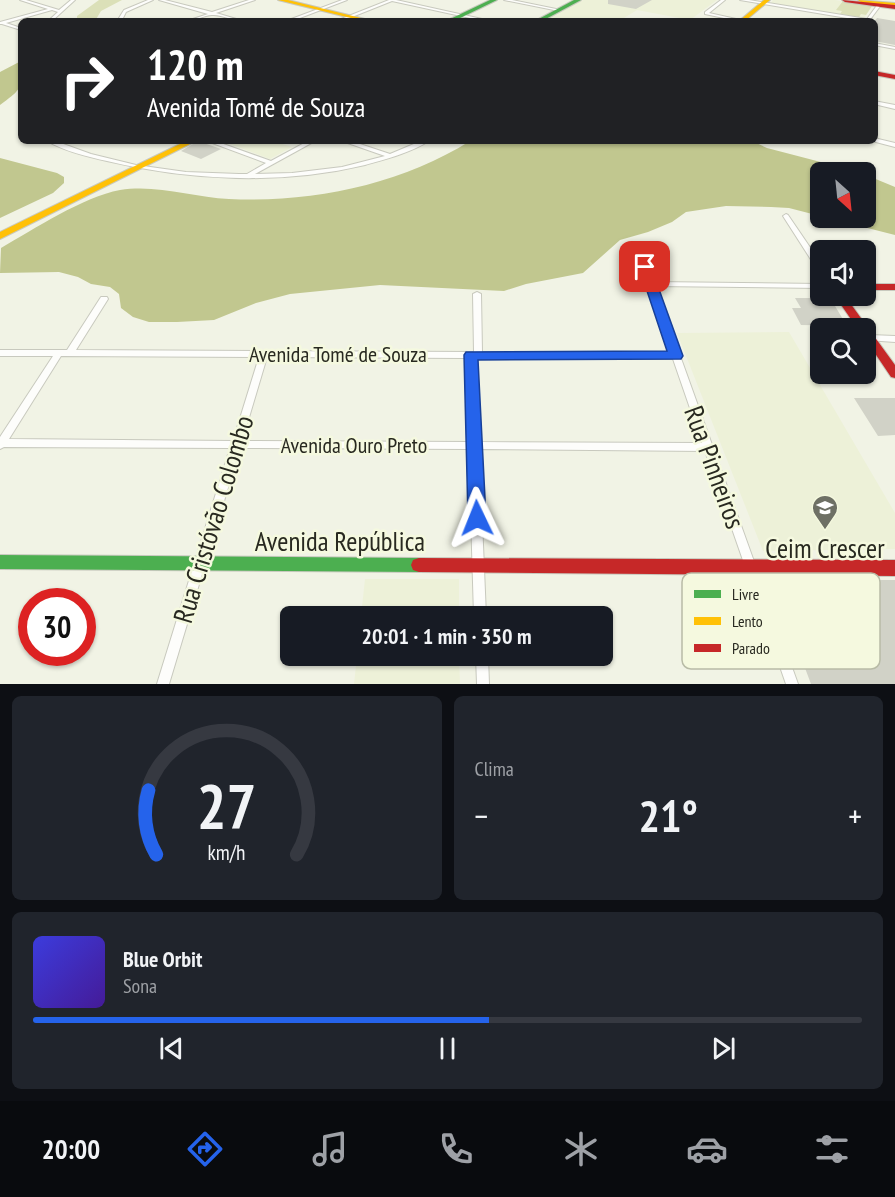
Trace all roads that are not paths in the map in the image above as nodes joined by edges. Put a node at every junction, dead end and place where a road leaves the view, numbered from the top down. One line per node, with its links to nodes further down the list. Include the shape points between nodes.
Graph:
1 (22, 0): 19 (street)
2 (72, 0): 22 (street)
3 (152, 0): 26 (street, via 125,11)
4 (161, 0): 23 (street)
5 (254, 0): 23 (street)
6 (271, 0): 20 (main road)
7 (281, 0): 20 (main road)
8 (345, 0): 20 (street)
9 (392, 0): 24 (street); 31 (street)
10 (494, 0): 24 (main road)
11 (506, 0): 21 (street)
12 (578, 0): 21 (main road)
13 (723, 0): 35 (street, via 706,13)
14 (742, 0): 17 (street)
15 (845, 0): 18 (main road)
16 (862, 0): 18 (main road)
17 (765, 2): 36 (main road); 37 (street)
18 (887, 3): 38 (street)
19 (53, 9): 22 (street); 39 (street)
20 (318, 10): 29 (street); 30 (main road)
21 (559, 10): 34 (main road)
22 (58, 11): 25 (street)
23 (212, 14): 27 (street); 28 (street)
24 (462, 15): 32 (main road); 33 (street)
25 (52, 18)
26 (123, 18)
27 (199, 18)
28 (229, 18)
29 (296, 18)
30 (346, 18)
31 (351, 18)
32 (456, 18)
33 (476, 18)
34 (544, 18)
35 (726, 18)
36 (746, 18)
37 (851, 18)
38 (870, 18)
39 (1, 22): 40 (street)
40 (18, 28)
41 (878, 46): 42 (street)
42 (895, 48)
43 (878, 72): 44 (main road)
44 (895, 75)
45 (878, 103): 46 (street)
46 (895, 107)
47 (878, 141): 54 (street)
48 (58, 144): 57 (street)
49 (185, 144): 57 (main road)
50 (218, 144): 56 (street)
51 (307, 144): 56 (street)
52 (354, 144): 55 (street)
53 (420, 144): 55 (street)
54 (895, 145)
55 (392, 157): 58 (street, via 309,173)
56 (271, 164): 58 (street)
57 (137, 166): 58 (street); 60 (main road)
58 (247, 176)
59 (786, 216): 62 (street)
60 (0, 236)
61 (639, 250): 63 (street, Rua Pinheiros)
62 (810, 252)
63 (650, 284): 64 (street); 77 (street, Rua Pinheiros)
64 (810, 286)
65 (876, 287): 66 (main road)
66 (895, 287)
67 (477, 294): 76 (street)
68 (104, 299): 74 (street)
69 (876, 335): 70 (street)
70 (895, 339)
71 (876, 347): 78 (main road)
72 (0, 353): 73 (street, Avenida Tomé de Souza)
73 (59, 353): 74 (street, Avenida Tomé de Souza); 79 (street)
74 (70, 353): 75 (street, Avenida Tomé de Souza)
75 (264, 354): 76 (street, Avenida Tomé de Souza); 80 (street, Rua Cristóvão Colombo)
76 (474, 355): 77 (street, Avenida Tomé de Souza); 81 (street)
77 (676, 356): 82 (street, Rua Pinheiros)
78 (895, 374)
79 (0, 444): 80 (street, Avenida Ouro Preto)
80 (236, 444): 81 (street, Avenida Ouro Preto); 84 (street, Rua Cristóvão Colombo)
81 (474, 446): 82 (street, Avenida Ouro Preto); 85 (street)
82 (708, 447): 86 (street, Rua Pinheiros)
83 (0, 562): 84 (main road, Avenida República)
84 (200, 564): 85 (main road, Avenida República); 92 (street, Rua Cristóvão Colombo)
85 (478, 566): 86 (main road, Avenida República); 89 (street)
86 (751, 567): 87 (main road, Avenida República); 88 (street, Rua Pinheiros)
87 (895, 568)
88 (753, 573)
89 (480, 606)
90 (482, 666): 93 (street)
91 (787, 669): 94 (street, Rua Pinheiros)
92 (163, 684)
93 (483, 684)
94 (792, 684)

